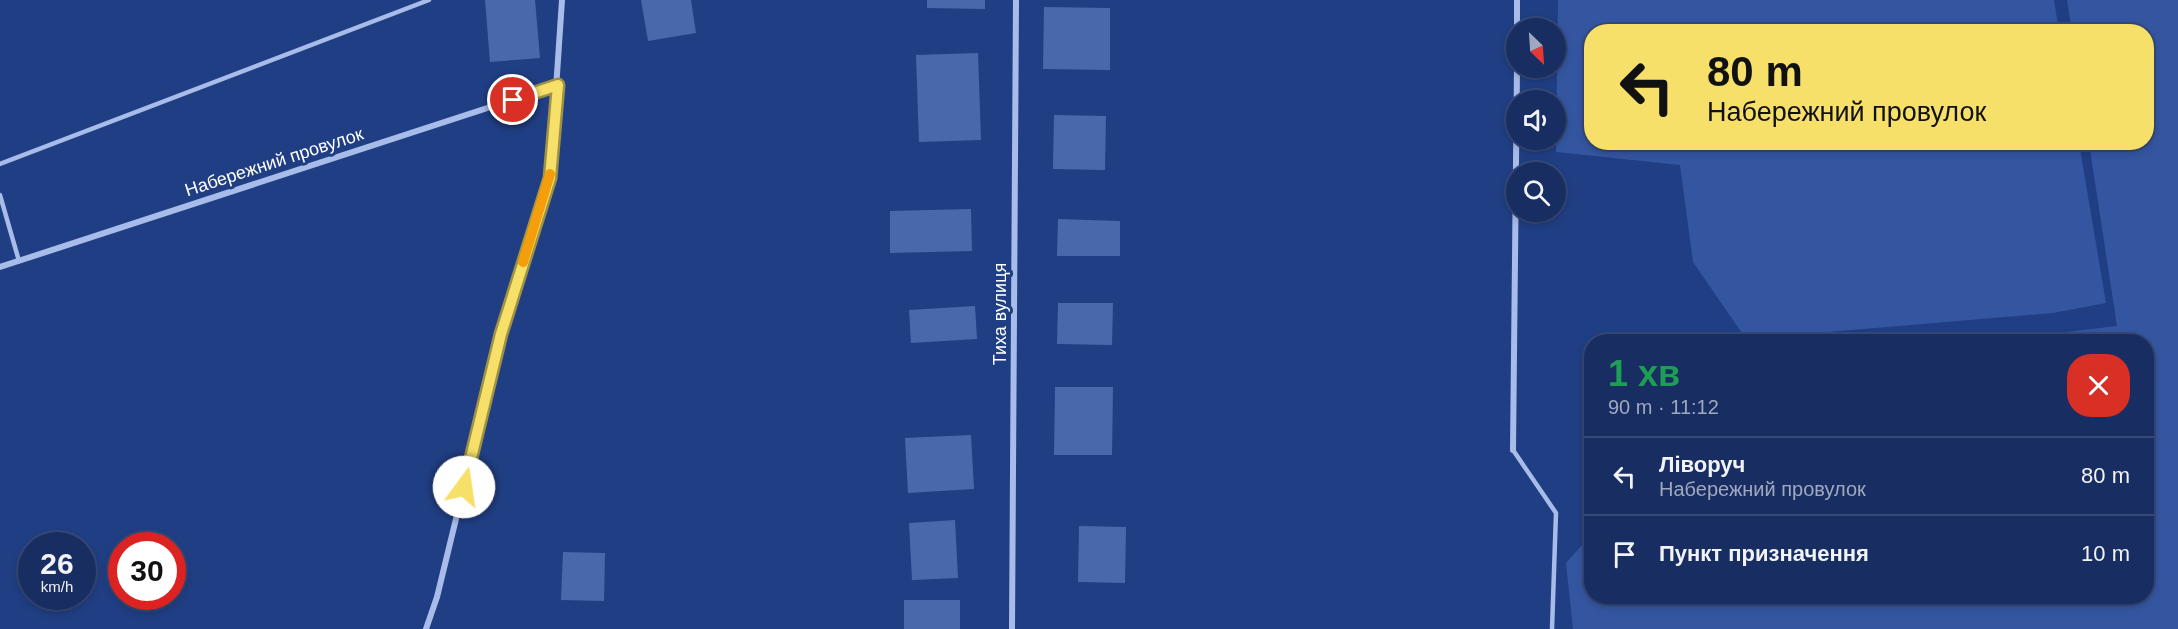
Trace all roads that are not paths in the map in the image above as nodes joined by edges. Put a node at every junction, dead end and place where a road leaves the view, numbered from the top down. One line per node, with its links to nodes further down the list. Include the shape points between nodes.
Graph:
1 (429, 0): 8 (lane)
2 (562, 0): 7 (street)
3 (1017, 0): 14 (street, Тиха вулиця)
4 (1517, 0): 5 (street)
5 (1517, 18)
6 (1517, 78): 12 (street)
7 (558, 85): 10 (street, Набережний провулок); 13 (street, via 550,178 501,334)
8 (0, 164)
9 (0, 195): 10 (lane)
10 (19, 261): 11 (street, Набережний провулок)
11 (0, 267)
12 (1513, 450): 15 (lane, via 1556,513)
13 (426, 629)
14 (1012, 629)
15 (1552, 629)

